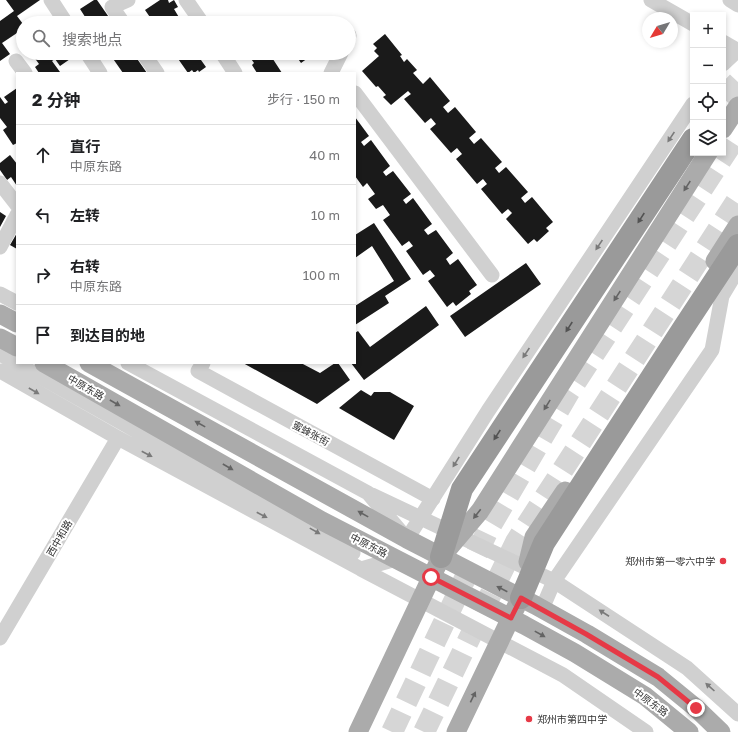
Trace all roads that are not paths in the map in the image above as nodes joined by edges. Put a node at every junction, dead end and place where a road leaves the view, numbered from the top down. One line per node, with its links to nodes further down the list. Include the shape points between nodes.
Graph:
1 (51, 0): 7 (street)
2 (128, 0): 8 (street, via 112,7)
3 (186, 0): 9 (street)
4 (651, 0): 10 (street)
5 (730, 0): 6 (street)
6 (738, 5)
7 (61, 16)
8 (118, 16)
9 (197, 16)
10 (690, 22)
11 (726, 44): 12 (street)
12 (738, 50): 16 (street)
13 (92, 60): 17 (street)
14 (148, 60): 18 (street)
15 (227, 60): 19 (street)
16 (726, 61)
17 (99, 72)
18 (156, 72)
19 (234, 72)
20 (356, 94): 33 (street)
21 (738, 106): 23 (main road)
22 (690, 108): 50 (street, one-way to 50, via 488,411)
23 (726, 125)
24 (690, 144): 52 (highway, one-way to 52, via 462,489)
25 (706, 156): 52 (main road, one-way to 52, via 480,511)
26 (0, 183): 27 (street)
27 (16, 204)
28 (16, 217): 31 (street)
29 (738, 225): 57 (main road, via 534,537)
30 (738, 245): 57 (highway, via 677,336)
31 (0, 247)
32 (738, 269): 59 (street, via 722,296 712,350)
33 (492, 275)
34 (0, 294): 35 (street)
35 (16, 302)
36 (0, 314): 37 (main road)
37 (16, 322)
38 (0, 338): 39 (main road)
39 (16, 347)
40 (0, 354): 41 (street, one-way to 41)
41 (16, 363)
42 (17, 364): 56 (street, one-way to 56)
43 (46, 364): 55 (main road, 中原东路, one-way to 55, via 322,521)
44 (91, 364): 53 (main road, one-way to 44)
45 (130, 364): 49 (street)
46 (202, 364): 50 (street, 蜜蜂张街, via 198,371)
47 (0, 371): 48 (street, one-way to 48)
48 (118, 438): 56 (street, one-way to 56); 64 (street, 西中和路)
49 (368, 493): 51 (street); 53 (street)
50 (433, 499): 51 (street)
51 (420, 518): 52 (street); 53 (street)
52 (454, 534): 54 (highway); 57 (street)
53 (407, 539): 54 (main road)
54 (441, 557): 58 (main road); 60 (main road, one-way to 54)
55 (396, 559): 56 (street); 58 (main road, 中原东路)
56 (368, 567): 61 (street)
57 (530, 569): 59 (street); 60 (highway)
58 (431, 577): 61 (main road); 63 (main road, 中原东路)
59 (554, 581): 62 (street); 66 (street, one-way to 59, via 687,668)
60 (521, 598): 62 (main road); 63 (main road)
61 (420, 600): 65 (street); 67 (main road)
62 (542, 609): 71 (main road, via 658,677)
63 (511, 618): 65 (main road); 70 (main road, 中原东路, one-way to 70, via 645,696)
64 (0, 638)
65 (500, 642): 68 (main road, one-way to 65); 69 (street, via 563,675)
66 (738, 714)
67 (358, 732)
68 (456, 732)
69 (646, 732)
70 (689, 732)
71 (722, 732)

